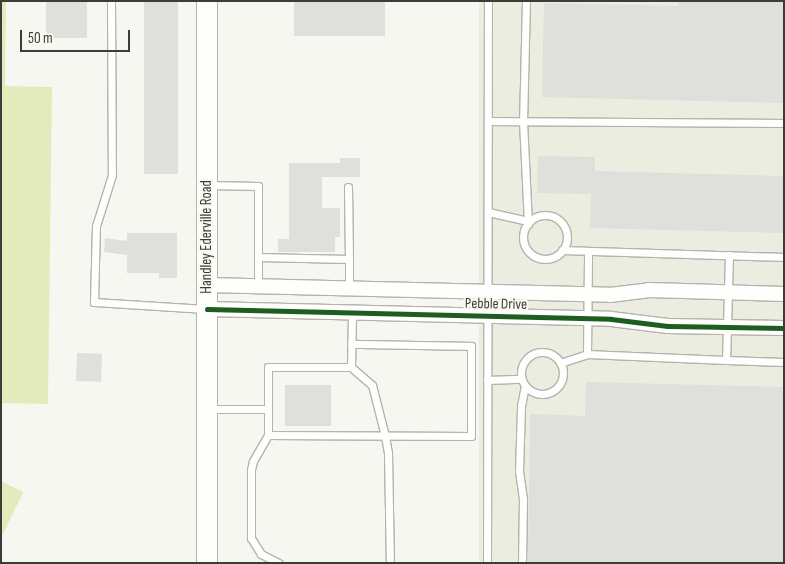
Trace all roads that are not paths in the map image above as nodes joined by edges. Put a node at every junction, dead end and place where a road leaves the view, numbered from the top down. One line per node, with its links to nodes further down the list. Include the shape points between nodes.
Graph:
1 (111, 1): 27 (lane, via 112,175 96,226 94,302)
2 (207, 1): 8 (main road, Handley Ederville Road)
3 (488, 1): 5 (lane)
4 (526, 1): 6 (lane)
5 (488, 121): 6 (lane); 10 (lane)
6 (523, 121): 7 (lane); 11 (lane)
7 (784, 123)
8 (206, 185): 15 (lane, via 258,186); 18 (main road, Handley Ederville Road)
9 (348, 187): 17 (lane)
10 (488, 212): 11 (lane); 23 (lane)
11 (528, 222): 12 (lane, via 539,216 558,220 567,238); 12 (lane, via 523,236 531,254 551,258)
12 (562, 250): 13 (lane)
13 (588, 252): 14 (lane); 26 (lane)
14 (729, 255): 16 (lane); 24 (lane)
15 (258, 257): 17 (lane); 19 (lane)
16 (784, 257)
17 (350, 259): 21 (lane)
18 (206, 286): 19 (street, Pebble Drive); 27 (main road, Handley Ederville Road)
19 (258, 287): 20 (street, Pebble Drive)
20 (299, 288): 21 (street, Pebble Drive); 28 (street)
21 (350, 289): 22 (street, Pebble Drive)
22 (380, 290): 23 (street, Pebble Drive); 30 (street)
23 (488, 292): 26 (street, Pebble Drive); 31 (lane)
24 (728, 292): 25 (street, Pebble Drive); 26 (street, Pebble Drive, via 648,290); 33 (lane)
25 (784, 294)
26 (588, 295): 32 (lane)
27 (206, 309): 28 (street, Pebble Drive); 44 (main road, Handley Ederville Road)
28 (299, 311): 29 (street, Pebble Drive)
29 (352, 313): 30 (street, Pebble Drive); 35 (lane)
30 (380, 313): 31 (street, Pebble Drive)
31 (487, 316): 32 (street, Pebble Drive); 42 (lane)
32 (588, 318): 33 (street, Pebble Drive); 36 (lane)
33 (728, 327): 34 (street, Pebble Drive); 37 (lane)
34 (784, 328)
35 (351, 344): 40 (lane); 47 (lane, via 471,346 471,436)
36 (587, 354): 37 (lane); 39 (lane)
37 (726, 360): 38 (lane)
38 (784, 362)
39 (560, 363): 41 (lane, via 550,354 537,353 522,366); 43 (lane, via 563,375 553,391 540,394)
40 (351, 367): 45 (lane, via 268,367); 47 (lane, via 372,385)
41 (521, 379): 42 (lane); 43 (lane)
42 (487, 380): 51 (lane)
43 (525, 386): 52 (lane, via 521,406 519,471 523,499)
44 (206, 409): 45 (lane); 48 (main road, Handley Ederville Road)
45 (268, 409): 46 (lane)
46 (268, 435): 47 (lane); 49 (lane, via 251,470 251,538 262,554)
47 (385, 436): 50 (lane)
48 (207, 563)
49 (279, 563)
50 (390, 563)
51 (487, 563)
52 (522, 563)

